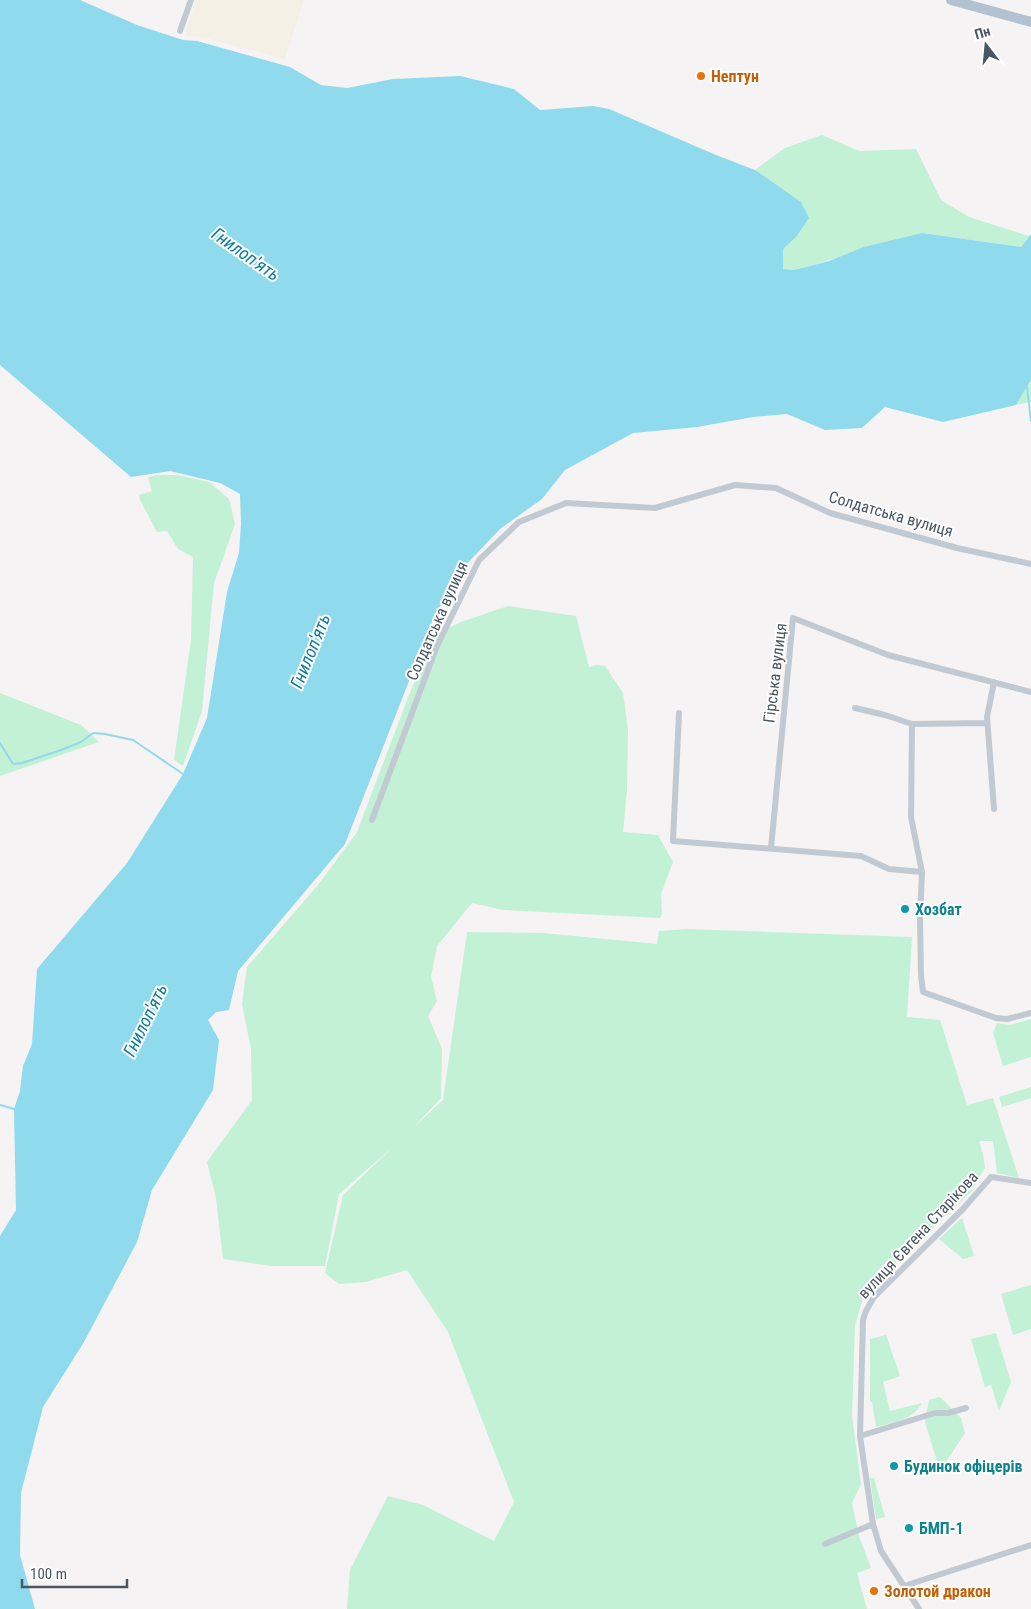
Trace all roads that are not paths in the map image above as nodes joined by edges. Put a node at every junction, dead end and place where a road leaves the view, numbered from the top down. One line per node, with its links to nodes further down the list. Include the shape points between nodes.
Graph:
1 (191, 0): 4 (street)
2 (952, 0): 3 (main road)
3 (1031, 22)
4 (180, 31)
5 (1031, 564): 13 (street, Солдатська вулиця, via 957,548 830,513 776,488 735,485 655,508 566,503 519,522 480,560 437,646)
6 (994, 682): 7 (street, Гірська вулиця); 10 (street); 14 (street, Гірська вулиця, via 888,655 793,618)
7 (1031, 692)
8 (855, 708): 11 (street)
9 (679, 712): 14 (street, via 673,841)
10 (987, 722): 11 (street); 12 (street)
11 (912, 724): 15 (street, via 911,816)
12 (994, 809)
13 (372, 820)
14 (771, 848): 15 (street, via 861,856 889,868)
15 (922, 872): 16 (street, via 923,992 996,1018)
16 (1031, 1013)
17 (1031, 1183): 19 (street, вулиця Євгена Старікова, via 991,1177 963,1210 874,1297 863,1320)
18 (966, 1408): 19 (street, via 948,1414 935,1413)
19 (860, 1436): 20 (street, вулиця Євгена Старікова)
20 (873, 1524): 21 (street); 23 (street, вулиця Євгена Старікова, via 881,1551)
21 (825, 1544)
22 (1031, 1545): 23 (street)
23 (904, 1586): 24 (street, вулиця Євгена Старікова)
24 (919, 1609)

